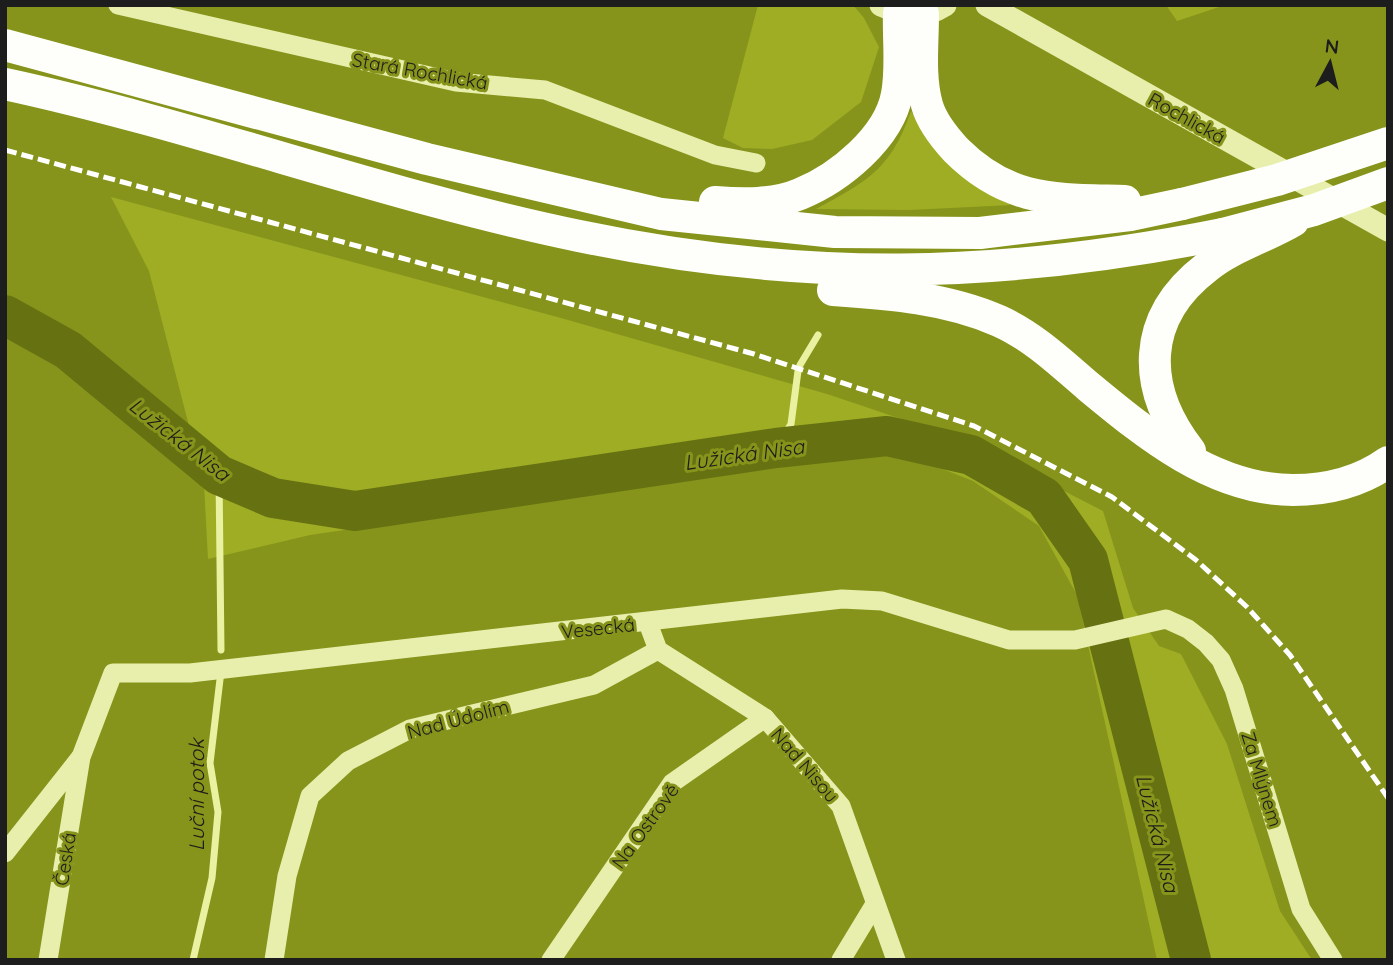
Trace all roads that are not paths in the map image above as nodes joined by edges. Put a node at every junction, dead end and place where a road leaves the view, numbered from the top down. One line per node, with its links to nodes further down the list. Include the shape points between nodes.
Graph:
1 (118, 5): 4 (street, Stará Rochlická)
2 (987, 5): 13 (street, Rochlická)
3 (912, 10): 8 (highway, via 897,95 884,124 859,155 799,195 753,204 704,202); 11 (highway, via 928,107 944,137 973,166 1003,186 1048,198)
4 (178, 12): 9 (street, Stará Rochlická, via 456,82 545,90 715,155)
5 (5, 45): 8 (highway)
6 (5, 84): 14 (highway, via 115,109 506,219)
7 (1388, 143): 11 (highway, bridge, via 1277,180)
8 (427, 159): 11 (highway, via 660,214 835,232 980,233 1118,217)
9 (756, 163)
10 (1388, 183): 12 (highway, bridge)
11 (1182, 204)
12 (1314, 209): 14 (highway, bridge, via 1143,250 1044,264 913,272 738,262); 16 (highway, bridge, via 1208,265 1166,311 1156,344 1155,376 1164,413)
13 (1388, 230)
14 (618, 243): 16 (highway, via 664,262 808,288 946,302 1001,321)
15 (1388, 462): 16 (highway, via 1344,484 1310,490 1240,484)
16 (1204, 468)
17 (1158, 621): 18 (street, Vesecká, via 1075,640 1009,640 882,601 842,599); 29 (street, Za Mlýnem, via 1188,629 1221,660 1246,724 1301,909)
18 (648, 623): 19 (street); 21 (street, Vesecká, via 190,673 113,673)
19 (658, 650): 20 (street, Nad Nisou); 25 (street, Nad Údolím, via 594,685 410,729 348,761 310,796 287,876)
20 (765, 718): 23 (street, Nad Nisou, via 841,806); 26 (street, Na Ostrově, via 672,783)
21 (81, 757): 22 (street); 24 (street, Česká)
22 (5, 853)
23 (875, 904): 27 (street); 28 (street, Nad Nisou)
24 (48, 960)
25 (274, 960)
26 (551, 960)
27 (841, 960)
28 (896, 960)
29 (1333, 960)

